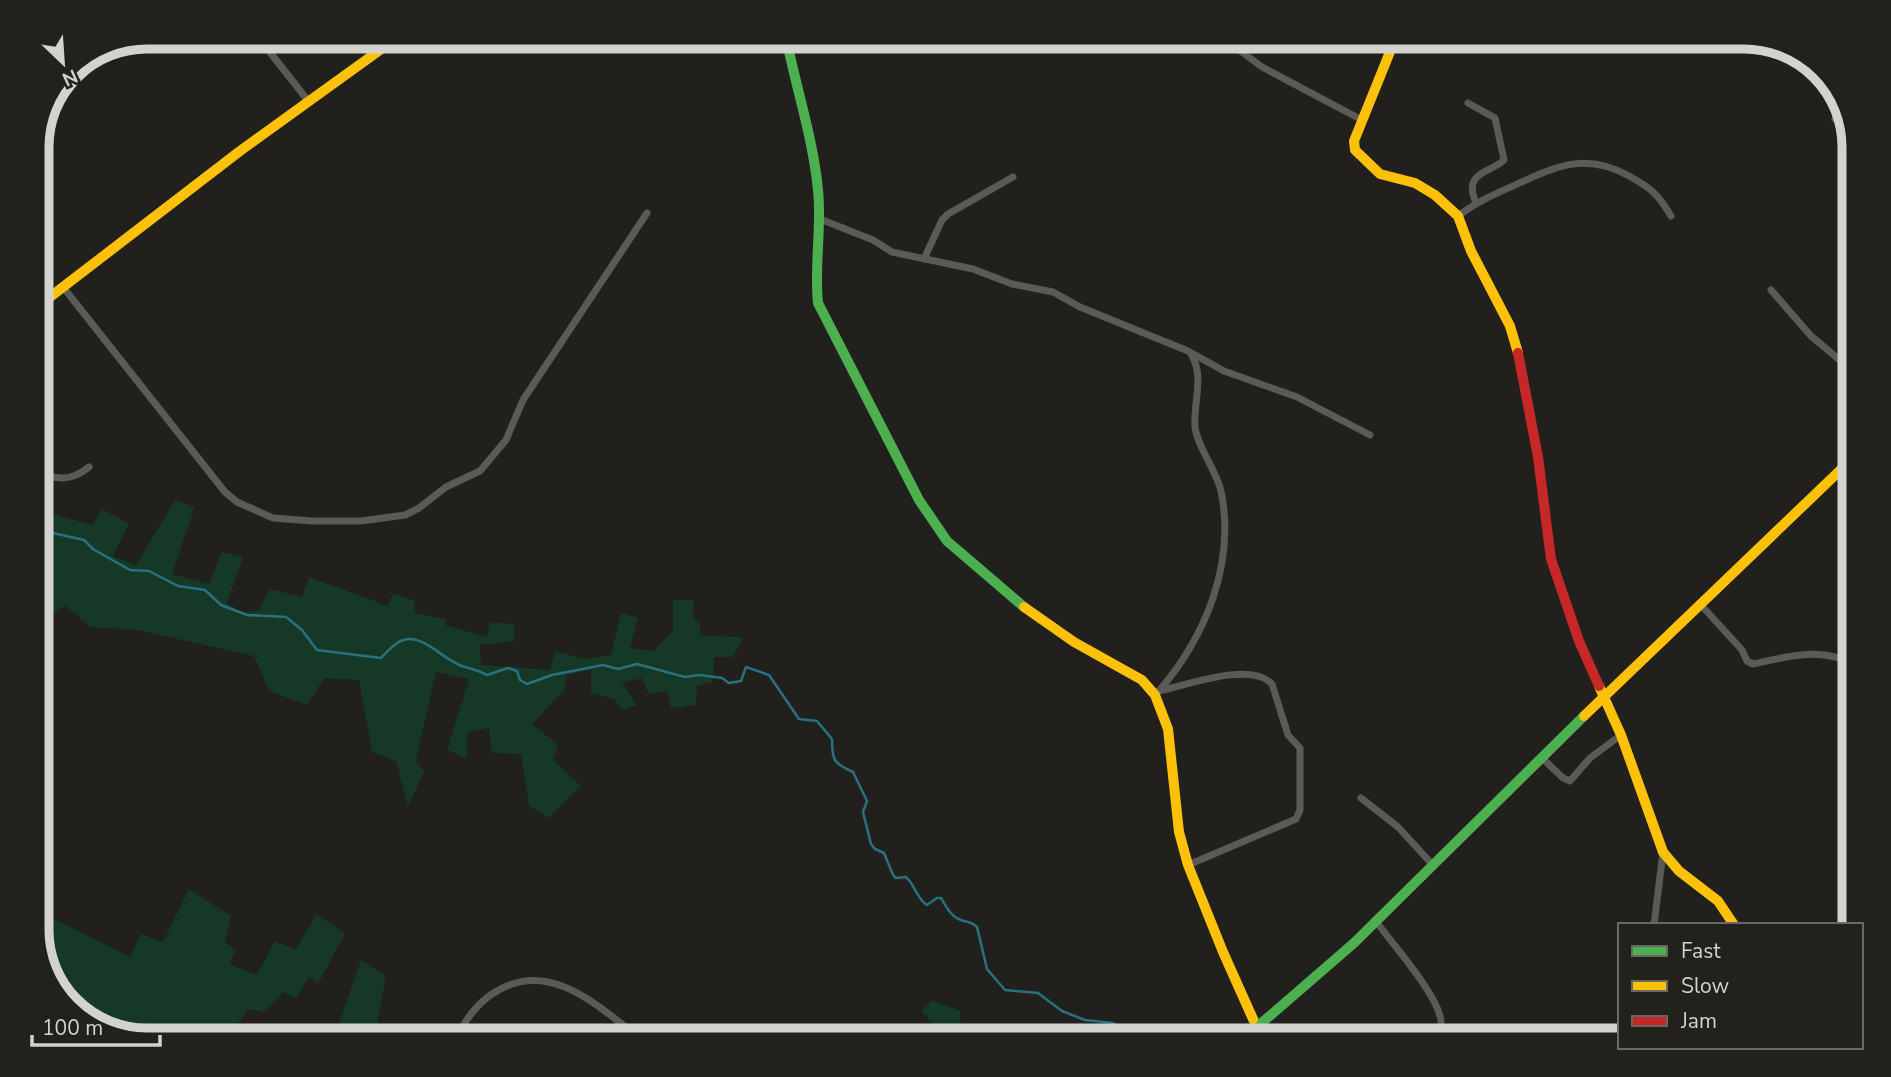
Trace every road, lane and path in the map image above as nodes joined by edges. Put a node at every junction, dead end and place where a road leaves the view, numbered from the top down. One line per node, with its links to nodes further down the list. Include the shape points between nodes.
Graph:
1 (267, 49): 6 (street)
2 (381, 49): 6 (street)
3 (789, 49): 16 (street, via 811,142)
4 (1238, 49): 10 (street, via 1262,67)
5 (1391, 49): 10 (street)
6 (309, 102): 18 (street)
7 (1468, 103): 12 (street, via 1495,118 1504,160 1477,175 1472,190)
8 (1837, 114): 9 (street)
9 (1835, 119)
10 (1362, 120): 14 (street, via 1354,141 1364,160 1380,174 1415,183)
11 (1013, 177): 17 (street, via 942,220)
12 (1475, 203): 14 (street); 15 (street, via 1537,175 1590,161 1613,167 1647,186 1658,194)
13 (647, 213): 18 (street, via 523,400 506,440 480,471 405,515 361,521 273,518 237,502)
14 (1458, 216): 30 (street, via 1510,326 1521,361 1551,559)
15 (1671, 216)
16 (820, 219): 17 (street, via 892,252); 29 (street, via 814,267 818,303 936,527 1010,597)
17 (924, 259): 21 (street, via 1053,292)
18 (63, 287): 20 (street)
19 (1771, 290): 22 (street, via 1811,336)
20 (49, 298)
21 (1188, 351): 23 (street, via 1224,371 1297,397); 29 (street, via 1198,375 1195,427 1215,471 1226,538 1223,565 1206,619 1178,668)
22 (1842, 362)
23 (1370, 435)
24 (89, 467): 26 (street, via 64,479)
25 (1842, 469): 27 (street)
26 (49, 475)
27 (1701, 605): 28 (street, via 1753,664 1798,654); 30 (street)
28 (1842, 661)
29 (1157, 693): 36 (street, via 1168,729 1179,832); 36 (street, via 1245,673 1267,679 1288,735 1300,748 1300,810 1296,818)
30 (1603, 698): 31 (street); 32 (street)
31 (1621, 735): 32 (street, via 1590,758 1570,781); 34 (street)
32 (1541, 757): 35 (street)
33 (1361, 798): 35 (street, via 1398,827)
34 (1663, 852): 38 (street); 39 (street, via 1679,872 1718,901)
35 (1432, 864): 37 (street)
36 (1188, 865): 40 (street)
37 (1375, 920): 40 (street); 43 (street, via 1419,975)
38 (1654, 923)
39 (1733, 923)
40 (1257, 1027)
41 (462, 1028): 42 (street, via 482,1001 505,985 538,978 590,1000)
42 (626, 1028)
43 (1440, 1028)

